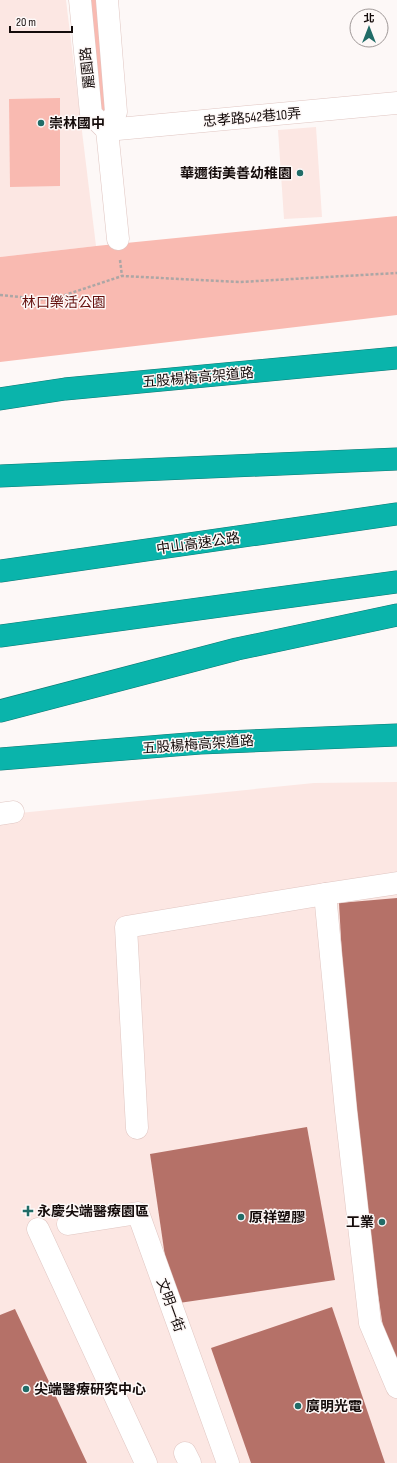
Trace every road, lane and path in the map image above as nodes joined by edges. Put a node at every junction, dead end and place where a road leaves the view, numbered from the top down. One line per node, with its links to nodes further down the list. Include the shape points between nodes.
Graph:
1 (80, 0): 4 (street, 麗園路, via 91,114)
2 (107, 0): 4 (street, 麗園路, via 116,112)
3 (397, 104): 4 (street, 忠孝路542巷10弄)
4 (107, 130): 5 (street)
5 (118, 239)
6 (397, 273): 7 (path, via 240,282 122,276 50,300)
7 (0, 295)
8 (397, 358): 9 (highway, 五股楊梅高架道路, via 65,389)
9 (0, 399)
10 (397, 459): 11 (highway)
11 (0, 476)
12 (397, 514): 13 (highway, 中山高速公路)
13 (0, 571)
14 (397, 582): 16 (highway)
15 (397, 615): 17 (highway, via 237,649)
16 (0, 636)
17 (0, 711)
18 (397, 735): 19 (highway, 五股楊梅高架道路, via 200,743)
19 (0, 759)
20 (397, 883): 21 (street)
21 (325, 894): 22 (street, via 126,927); 25 (street, via 370,1323)
22 (137, 1128)
23 (68, 1224): 27 (street, 文明一街, via 138,1213)
24 (38, 1229): 26 (street)
25 (397, 1387)
26 (146, 1463)
27 (228, 1463)

